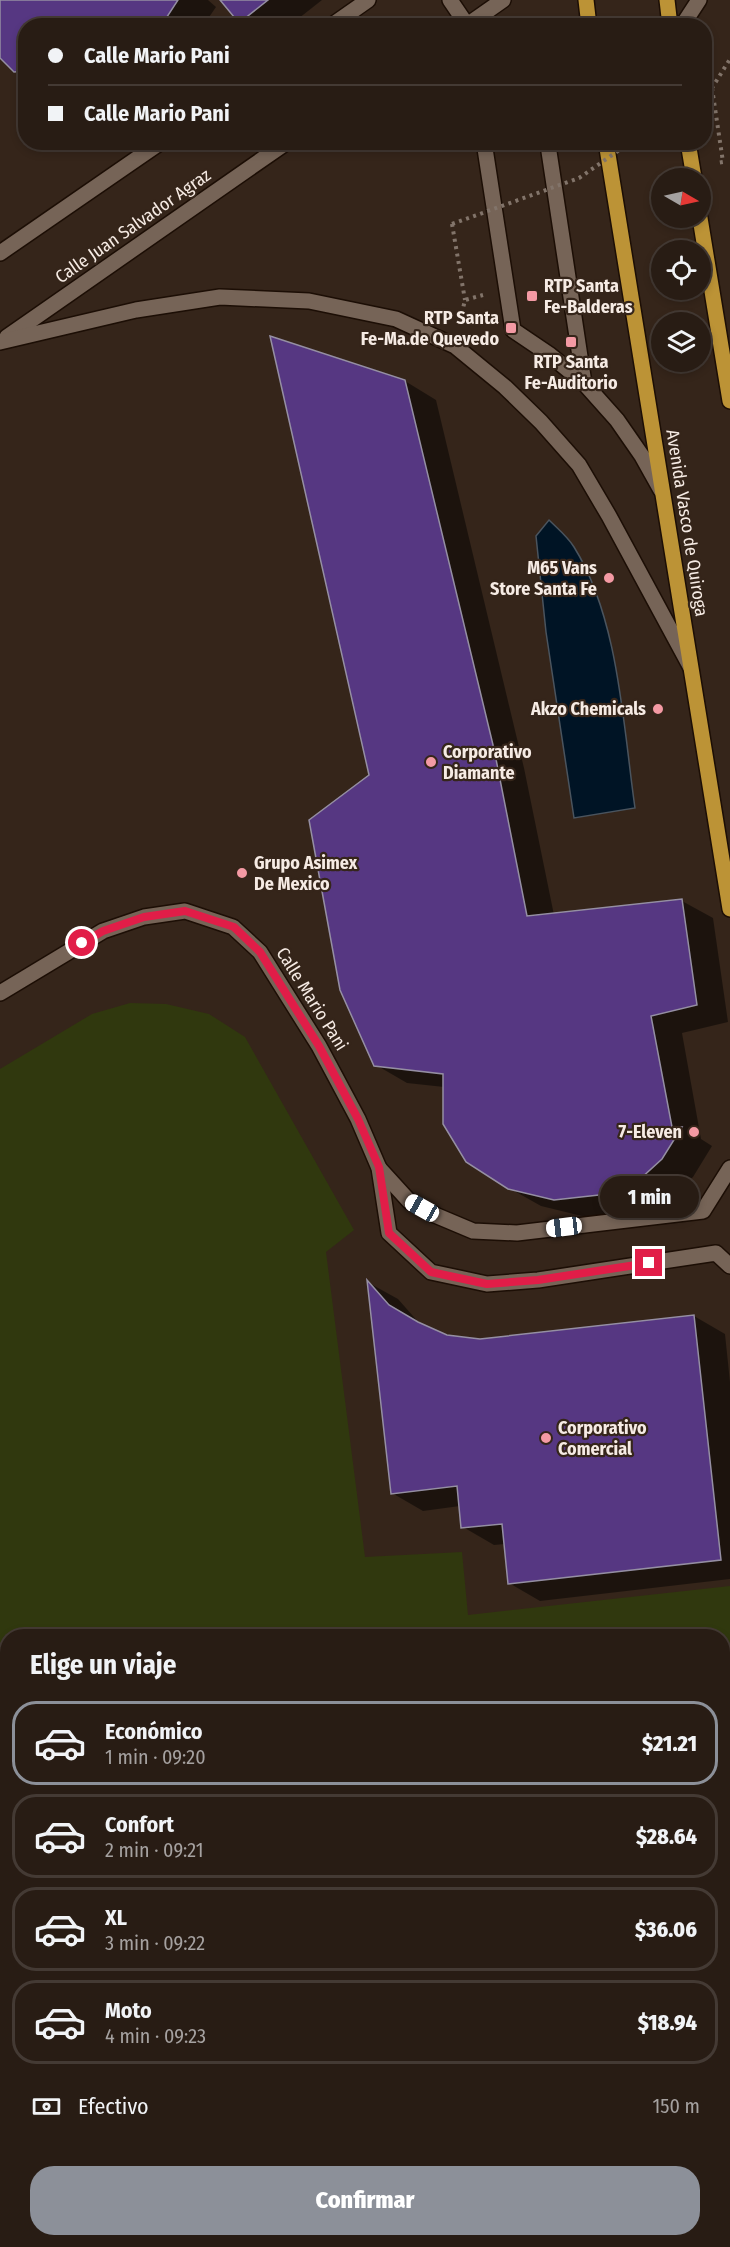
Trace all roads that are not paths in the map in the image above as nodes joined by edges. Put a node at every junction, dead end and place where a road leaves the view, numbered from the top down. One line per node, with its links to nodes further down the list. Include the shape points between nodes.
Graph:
1 (368, 0): 7 (street)
2 (450, 0): 8 (street)
3 (503, 0): 9 (street)
4 (586, 0): 10 (main road)
5 (667, 0): 11 (main road)
6 (699, 0): 12 (street)
7 (342, 18)
8 (462, 18)
9 (477, 18)
10 (588, 18)
11 (669, 18)
12 (687, 18)
13 (149, 150): 21 (street)
14 (276, 150): 22 (street, Calle Juan Salvador Agraz)
15 (485, 150): 23 (street, via 513,330)
16 (549, 150): 23 (street)
17 (607, 150): 25 (main road, Avenida Vasco de Quiroga)
18 (689, 150): 19 (main road)
19 (692, 168)
20 (702, 228): 24 (main road)
21 (0, 253)
22 (0, 342): 26 (street, via 136,310 220,297 309,301 396,319 455,346 505,387 579,465)
23 (584, 383): 25 (street, via 642,456)
24 (730, 401)
25 (664, 497): 26 (main road, Avenida Vasco de Quiroga)
26 (690, 666): 27 (main road, Avenida Vasco de Quiroga)
27 (730, 909)
28 (0, 993): 29 (street, Calle Mario Pani, via 103,931 144,917 185,911 234,927 260,952 319,1046)
29 (379, 1167): 30 (street, Calle Mario Pani, via 409,1201 435,1215 473,1231 517,1233 703,1211); 31 (street, Calle Mario Pani, via 389,1233 431,1272 487,1284 716,1253)
30 (730, 1168)
31 (730, 1266)

